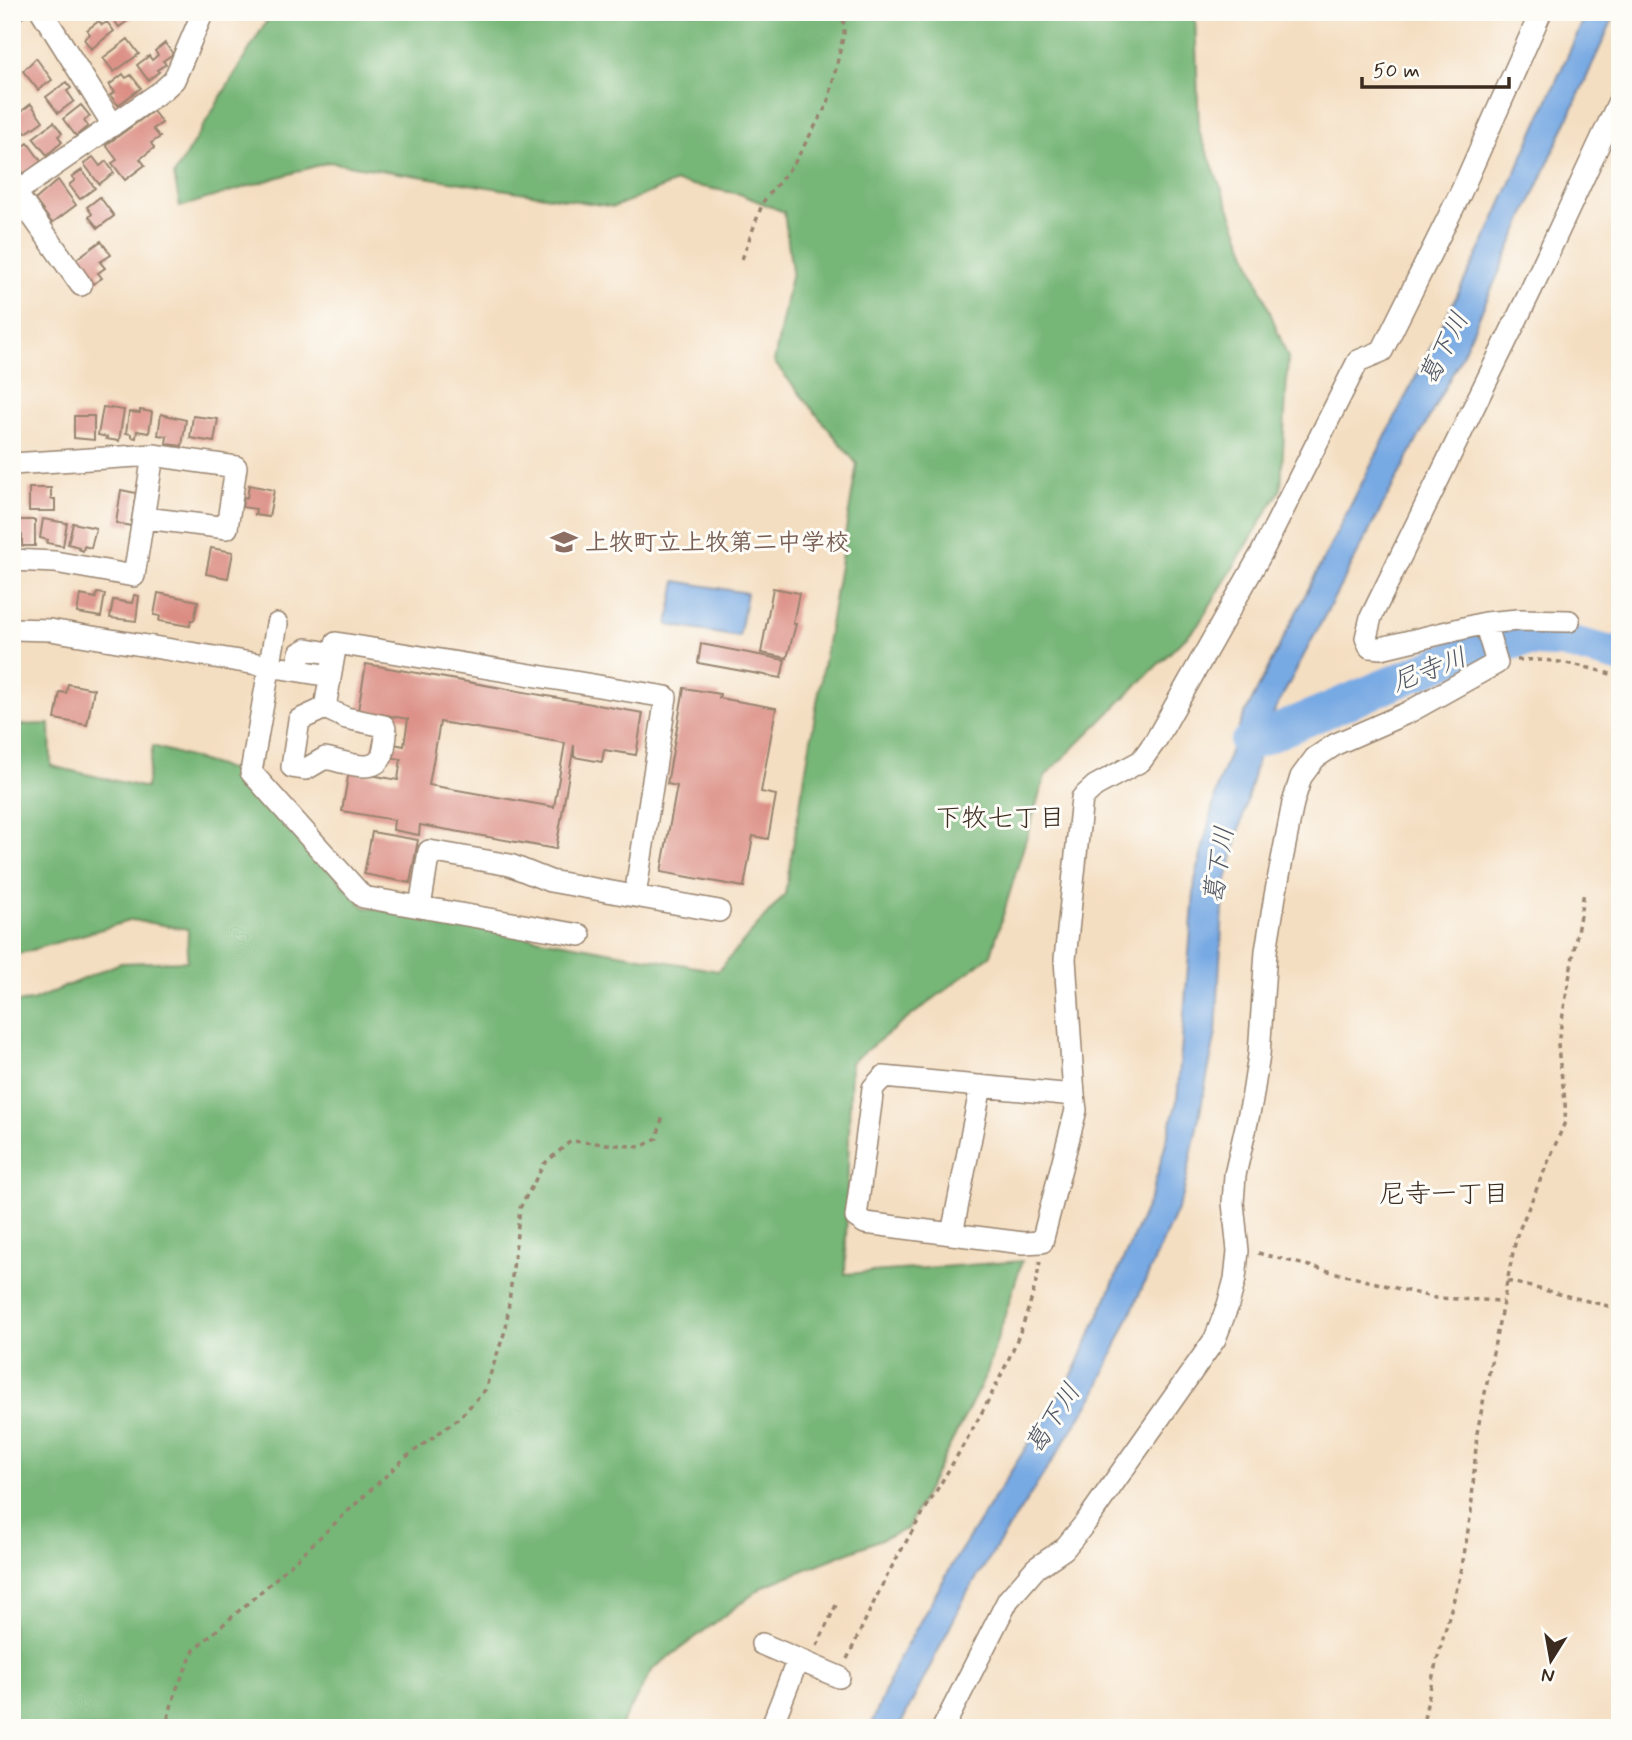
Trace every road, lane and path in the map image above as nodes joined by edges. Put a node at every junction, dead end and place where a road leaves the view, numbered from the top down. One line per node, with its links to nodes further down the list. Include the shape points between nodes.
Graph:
1 (42, 12): 6 (street)
2 (203, 12): 6 (street, via 174,80)
3 (843, 12): 8 (path, via 844,33 828,103 794,162 763,202)
4 (1541, 12): 31 (street, via 1461,192 1382,351 1358,361 1261,554 1156,740 1140,761 1082,798 1065,960)
5 (1620, 99): 15 (street, via 1377,606 1366,638 1370,647 1381,648)
6 (113, 125): 7 (street)
7 (15, 188): 9 (street)
8 (742, 259)
9 (81, 285)
10 (153, 455): 11 (street); 12 (street); 12 (street, via 236,467 227,528)
11 (12, 464)
12 (145, 518): 13 (street, via 134,576 55,562)
13 (12, 560)
14 (1569, 621): 15 (street)
15 (1485, 623): 19 (street)
16 (277, 624): 20 (street)
17 (12, 629): 20 (street, via 50,630)
18 (334, 654): 21 (street, via 307,649 300,653); 22 (street); 26 (street, via 336,643 666,697)
19 (1497, 663): 23 (path, via 1559,661); 35 (street, via 1409,712 1336,744 1315,758 1301,777 1275,896 1259,1055 1235,1175)
20 (270, 664): 21 (street); 27 (street, via 251,772 363,897)
21 (297, 670): 22 (street)
22 (330, 676): 24 (street)
23 (1620, 677)
24 (324, 708): 24 (street, via 299,720 292,766 306,769 325,758 370,767 378,764 387,732 384,726)
25 (1584, 892): 36 (path, via 1558,1043 1565,1122 1517,1236)
26 (635, 896): 27 (street, via 550,881 510,865 429,851); 28 (street)
27 (421, 907): 29 (street)
28 (719, 911)
29 (580, 936)
30 (981, 1086): 31 (street); 33 (street); 33 (street, via 883,1077 873,1088 856,1217 864,1223)
31 (1074, 1095): 34 (street, via 1076,1110)
32 (663, 1115): 43 (path, via 657,1138 641,1147 571,1141 544,1164 520,1208 506,1328 485,1390 459,1418 405,1458 194,1650)
33 (952, 1234): 34 (street, via 1023,1244)
34 (1042, 1242): 42 (path, via 1023,1326 1004,1369 900,1552)
35 (1238, 1251): 37 (path, via 1435,1298); 45 (street, via 1235,1279 1215,1339 1086,1522 1064,1549 1036,1568 1008,1600)
36 (1507, 1281): 37 (path); 38 (path)
37 (1503, 1301): 46 (path, via 1477,1433 1461,1573)
38 (1620, 1309)
39 (836, 1605): 41 (path)
40 (762, 1644): 41 (street)
41 (803, 1661): 42 (street); 44 (street)
42 (839, 1677)
43 (165, 1728)
44 (771, 1728)
45 (943, 1728)
46 (1422, 1728)

